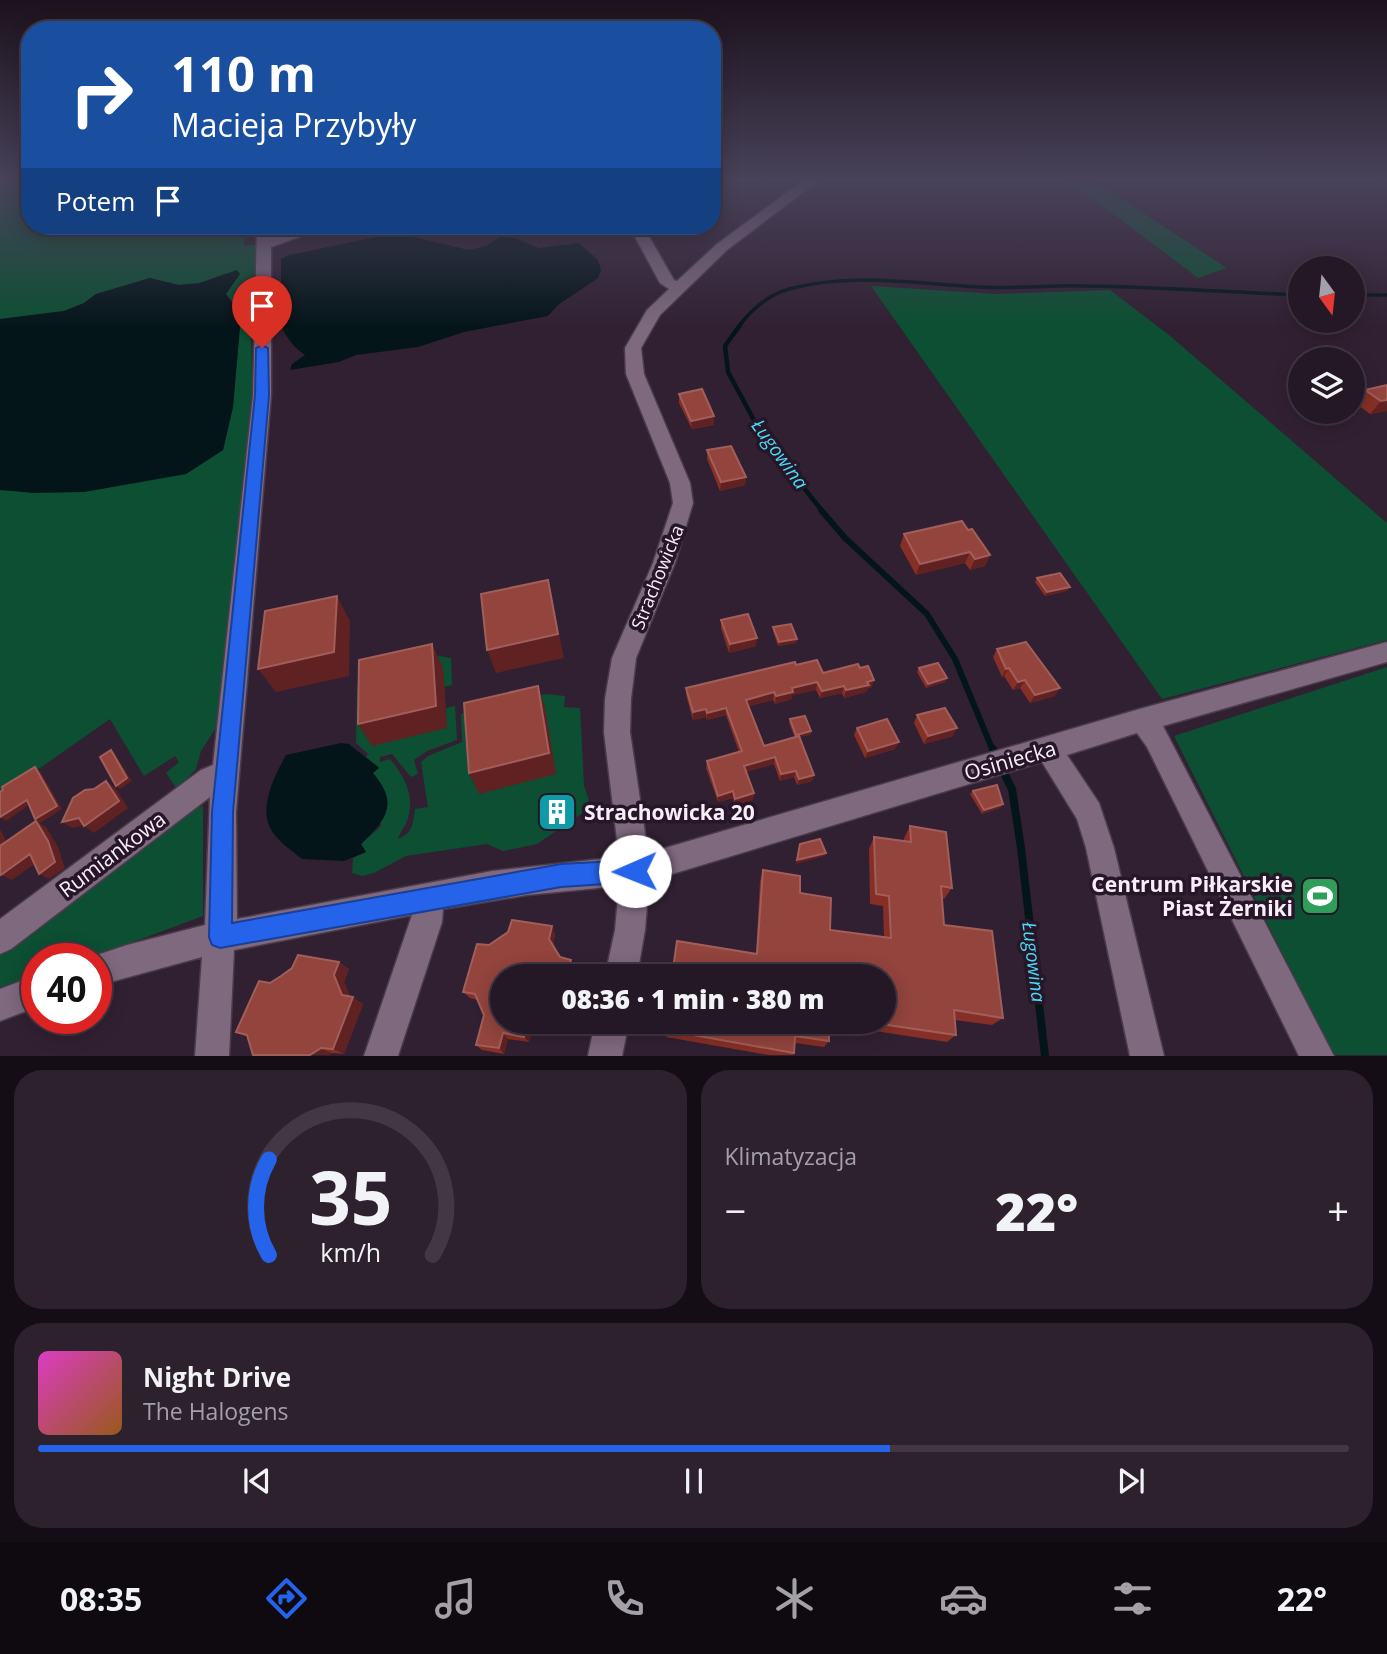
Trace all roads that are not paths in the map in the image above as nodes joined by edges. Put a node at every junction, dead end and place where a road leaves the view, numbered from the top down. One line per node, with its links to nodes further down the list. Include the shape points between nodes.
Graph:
1 (746, 229): 4 (street, Strachowicka)
2 (264, 235): 8 (street, via 262,395)
3 (641, 235): 4 (street, via 668,283)
4 (681, 288): 9 (street, Strachowicka, via 653,313 633,348 635,373 680,484 683,503 624,658 618,699 617,732)
5 (1387, 652): 6 (street, Osiniecka)
6 (1143, 720): 7 (street, Osiniecka); 22 (street)
7 (1048, 749): 9 (street, Osiniecka); 21 (street, via 1089,813)
8 (226, 774): 11 (street); 12 (street, Rumiankowa, via 211,779)
9 (635, 871): 10 (street, via 583,872); 13 (street, Strachowicka)
10 (428, 897): 11 (street); 19 (street, via 427,922)
11 (220, 937): 14 (street); 18 (street)
12 (0, 938)
13 (623, 964)
14 (112, 965)
15 (21, 997): 16 (street)
16 (0, 1005)
17 (609, 1034): 20 (street)
18 (212, 1055)
19 (380, 1055)
20 (605, 1055)
21 (1147, 1055)
22 (1317, 1055)

